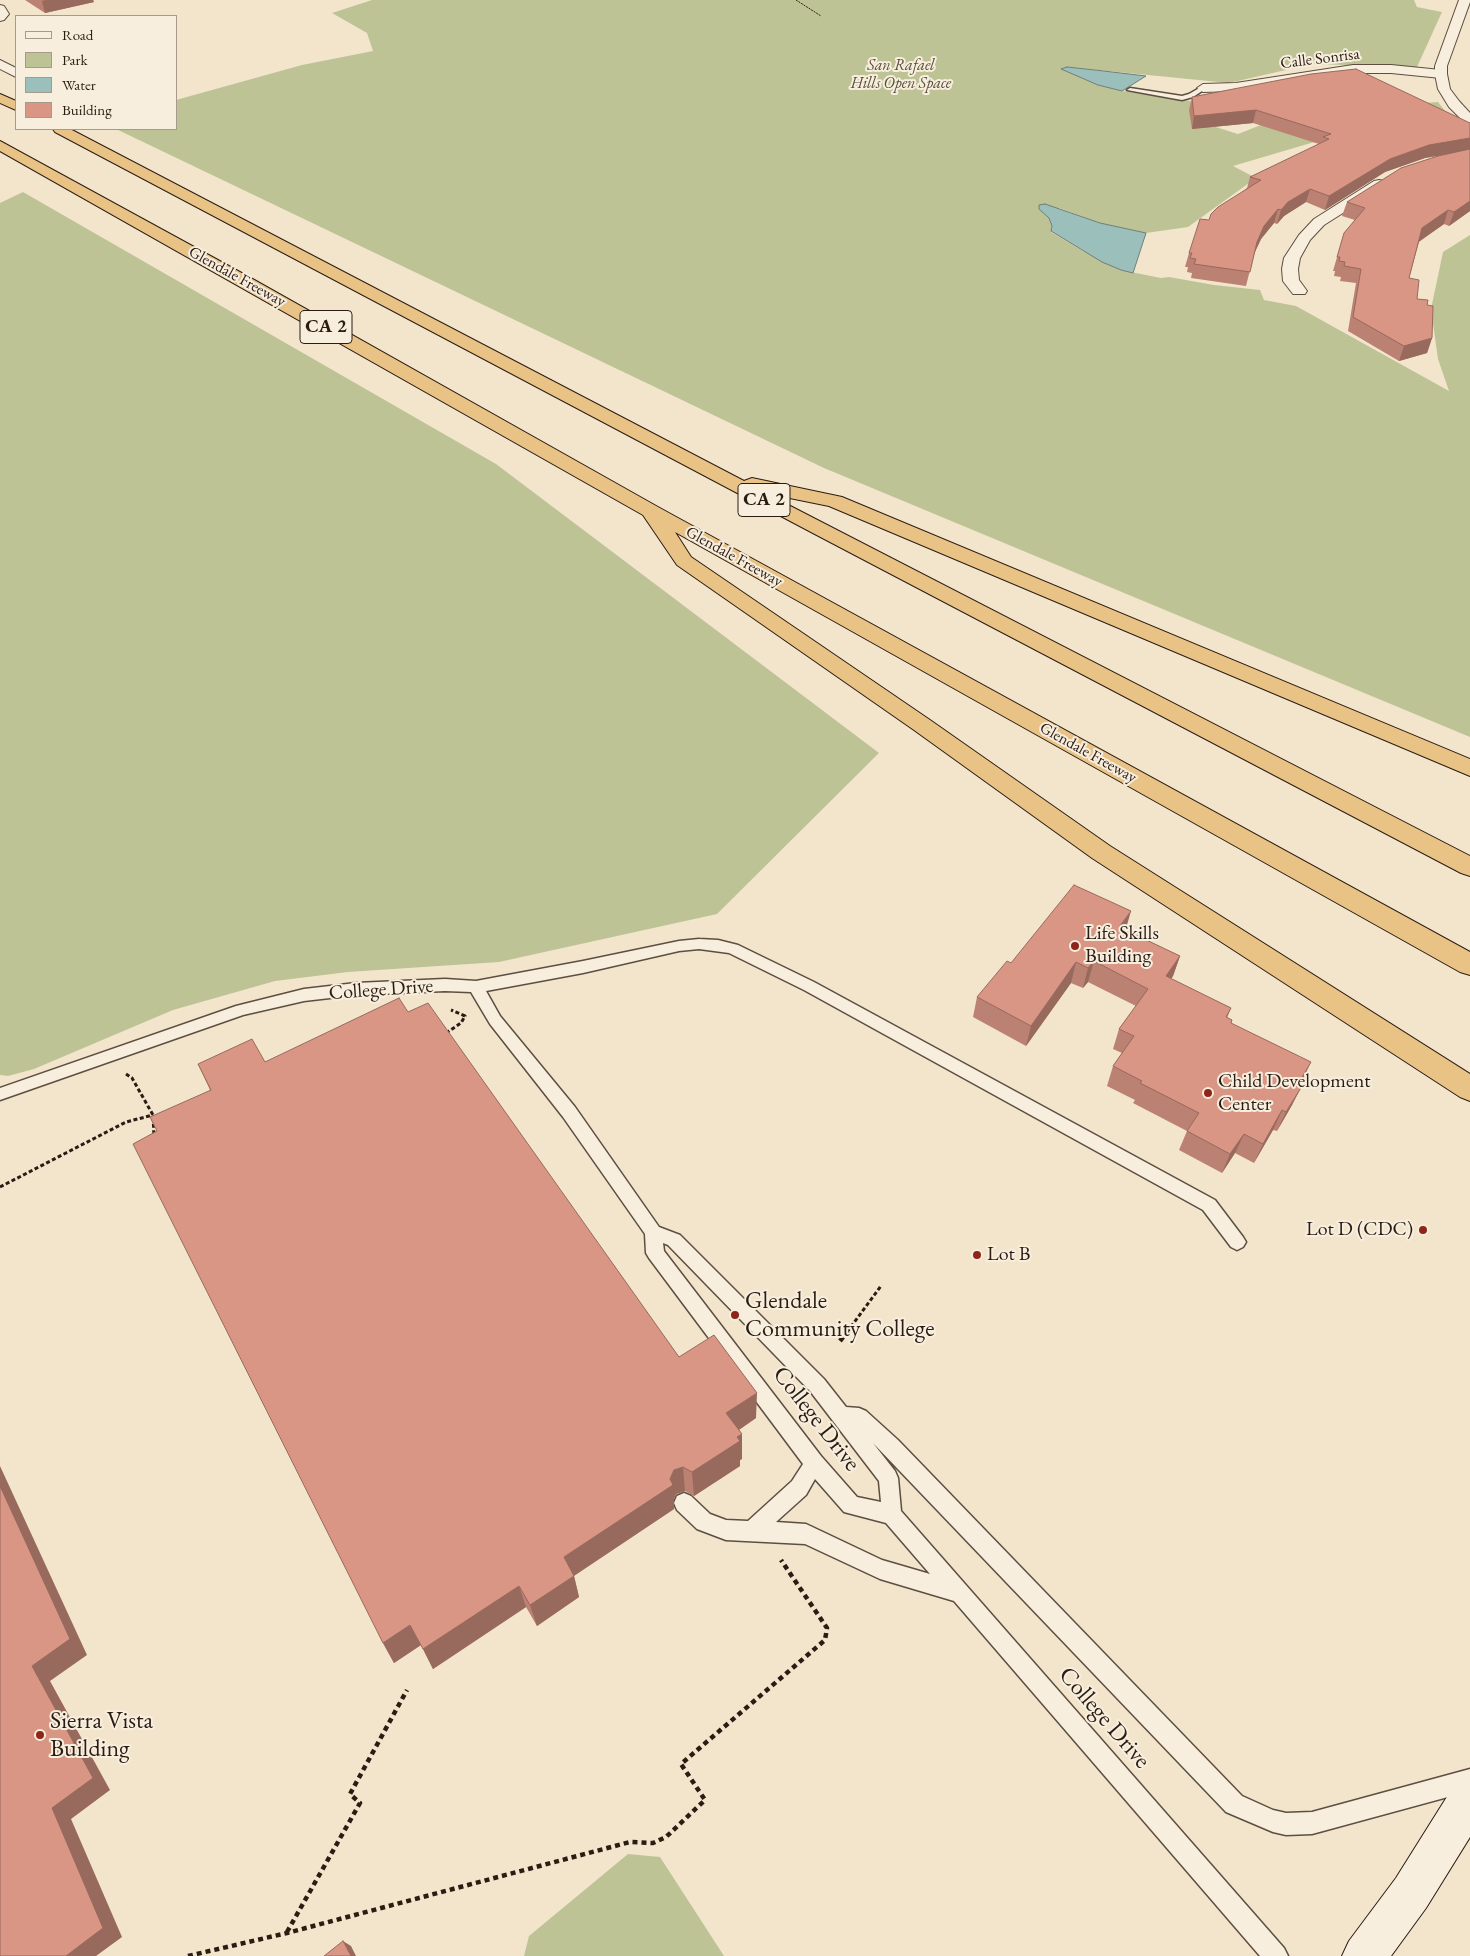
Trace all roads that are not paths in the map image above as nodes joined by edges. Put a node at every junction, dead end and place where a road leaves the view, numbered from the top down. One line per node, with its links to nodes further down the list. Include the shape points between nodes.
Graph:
1 (1465, 0): 6 (street)
2 (0, 8): 3 (street, via 4,14)
3 (0, 18)
4 (0, 64): 5 (street)
5 (15, 72)
6 (1441, 74): 7 (street, Calle Sonrisa, via 1353,69 1236,87); 11 (street, via 1444,90)
7 (1203, 88): 8 (lane, via 1182,98)
8 (1130, 90)
9 (0, 98): 10 (highway)
10 (15, 106)
11 (1470, 120)
12 (62, 130): 16 (highway, CA 2)
13 (0, 145): 17 (highway, Glendale Freeway / CA 2)
14 (1391, 177): 15 (street, via 1319,222 1304,238 1292,258 1290,269 1291,282)
15 (1299, 291)
16 (722, 478): 18 (highway, via 835,501); 19 (highway, CA 2)
17 (651, 511): 20 (highway, Glendale Freeway / CA 2); 22 (highway, via 684,560 692,566 1101,852)
18 (1470, 768)
19 (1470, 867)
20 (1470, 965)
21 (476, 987): 23 (lane, College Drive, via 445,985 356,989 241,1010); 24 (lane, College Drive, via 494,1020 569,1112); 25 (lane, via 679,946 708,944 733,949 809,986 1209,1205)
22 (1470, 1089)
23 (0, 1094)
24 (653, 1232): 26 (lane, College Drive, via 674,1240 817,1385); 27 (lane, College Drive, via 655,1253)
25 (1237, 1242)
26 (840, 1416): 29 (lane, College Drive, via 888,1478); 32 (lane, via 859,1417 891,1447 1234,1804 1286,1824 1324,1822)
27 (814, 1463): 29 (lane, College Drive, via 851,1505); 30 (lane, via 799,1488)
28 (684, 1503): 30 (lane, via 704,1522 726,1530)
29 (892, 1515): 31 (lane, College Drive)
30 (753, 1530): 31 (lane, via 806,1534 880,1569)
31 (960, 1593): 34 (lane, College Drive)
32 (1470, 1780)
33 (1470, 1799): 35 (street, via 1410,1893)
34 (1276, 1956)
35 (1364, 1956)

